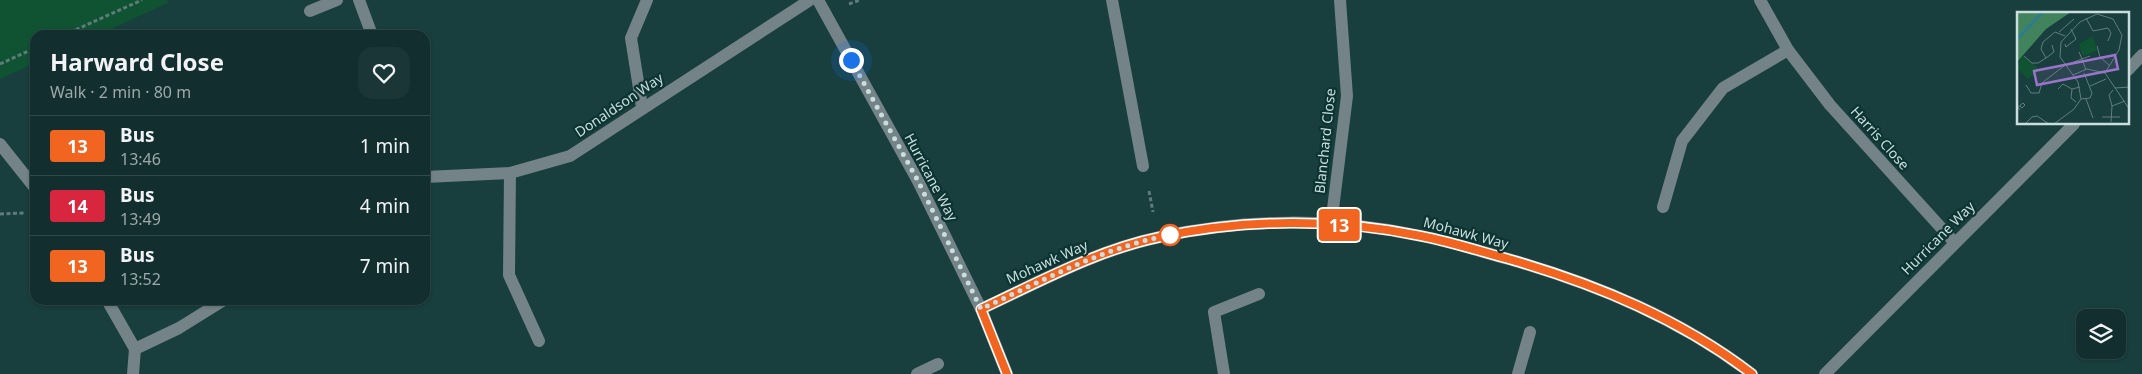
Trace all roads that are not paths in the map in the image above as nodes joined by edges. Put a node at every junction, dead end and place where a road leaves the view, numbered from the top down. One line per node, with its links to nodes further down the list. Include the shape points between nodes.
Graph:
1 (337, 0): 9 (street)
2 (359, 0): 10 (street)
3 (647, 0): 12 (street, via 631,38)
4 (810, 0): 12 (street, Donaldson Way)
5 (818, 0): 25 (street, Hurricane Way, via 918,181)
6 (1112, 0): 15 (street)
7 (1340, 0): 20 (street, Blanchard Close, via 1347,96)
8 (1760, 0): 11 (street, Harris Close)
9 (310, 11)
10 (370, 30)
11 (1788, 50): 19 (street, via 1723,88 1682,142); 21 (street, Harris Close, via 1830,105)
12 (642, 107): 16 (street, Donaldson Way, via 570,156)
13 (2073, 125): 21 (street, Hurricane Way)
14 (0, 144): 18 (street)
15 (1143, 166)
16 (510, 173): 17 (street, Donaldson Way); 27 (street, via 509,275)
17 (430, 177)
18 (30, 182)
19 (1662, 207)
20 (1331, 225): 25 (street, Mohawk Way, via 1272,222 1158,237 1087,260); 35 (street, Mohawk Way, via 1421,236 1576,280 1678,325)
21 (1954, 242): 36 (street, Hurricane Way)
22 (1259, 294): 33 (street, via 1214,312)
23 (110, 305): 28 (street)
24 (216, 305): 28 (street, via 180,328)
25 (981, 309): 32 (street, Hurricane Way)
26 (1530, 332): 34 (street)
27 (539, 341)
28 (135, 349): 30 (street)
29 (938, 364): 31 (street)
30 (133, 374)
31 (917, 374)
32 (1007, 374)
33 (1224, 374)
34 (1518, 374)
35 (1752, 374)
36 (1825, 374)

